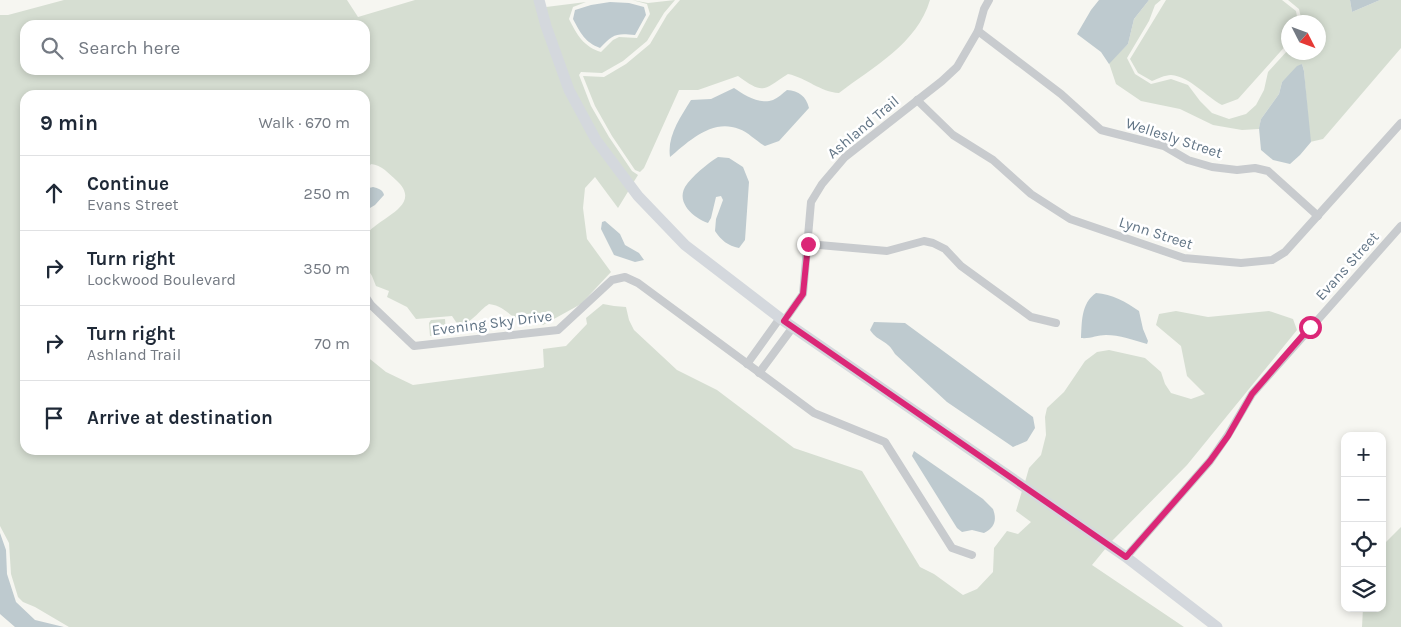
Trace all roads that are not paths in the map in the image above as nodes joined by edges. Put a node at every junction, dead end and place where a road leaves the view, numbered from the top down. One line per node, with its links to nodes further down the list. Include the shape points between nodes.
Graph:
1 (539, 0): 10 (street, via 569,90 596,140 638,196 685,245)
2 (989, 0): 3 (street, Ashland Trail)
3 (978, 31): 4 (street, Ashland Trail, via 957,67); 6 (street, Wellesly Street, via 1040,77 1101,130 1164,146 1188,160 1212,167 1268,171)
4 (917, 100): 6 (street, Lynn Street, via 953,135 993,160 1031,194 1070,219 1184,258 1241,263 1272,260 1285,252); 8 (street, Ashland Trail, via 845,157 822,184 810,202)
5 (1401, 123): 6 (street, Lynn Street)
6 (1318, 216)
7 (1401, 226): 15 (street, Evans Street, via 1252,394 1210,461)
8 (808, 244): 10 (street, Ashland Trail, via 803,294); 11 (street, via 887,251 924,241 933,243 1031,317)
9 (370, 304): 12 (street, Evening Sky Drive, via 414,346 558,330 612,280 625,277 638,283)
10 (786, 322): 12 (street); 13 (street); 15 (street)
11 (1056, 323)
12 (747, 364): 13 (street, Evening Sky Drive)
13 (759, 373): 14 (street, Evening Sky Drive, via 814,413 885,442 952,548)
14 (972, 555)
15 (1126, 557): 16 (street)
16 (1216, 627)

